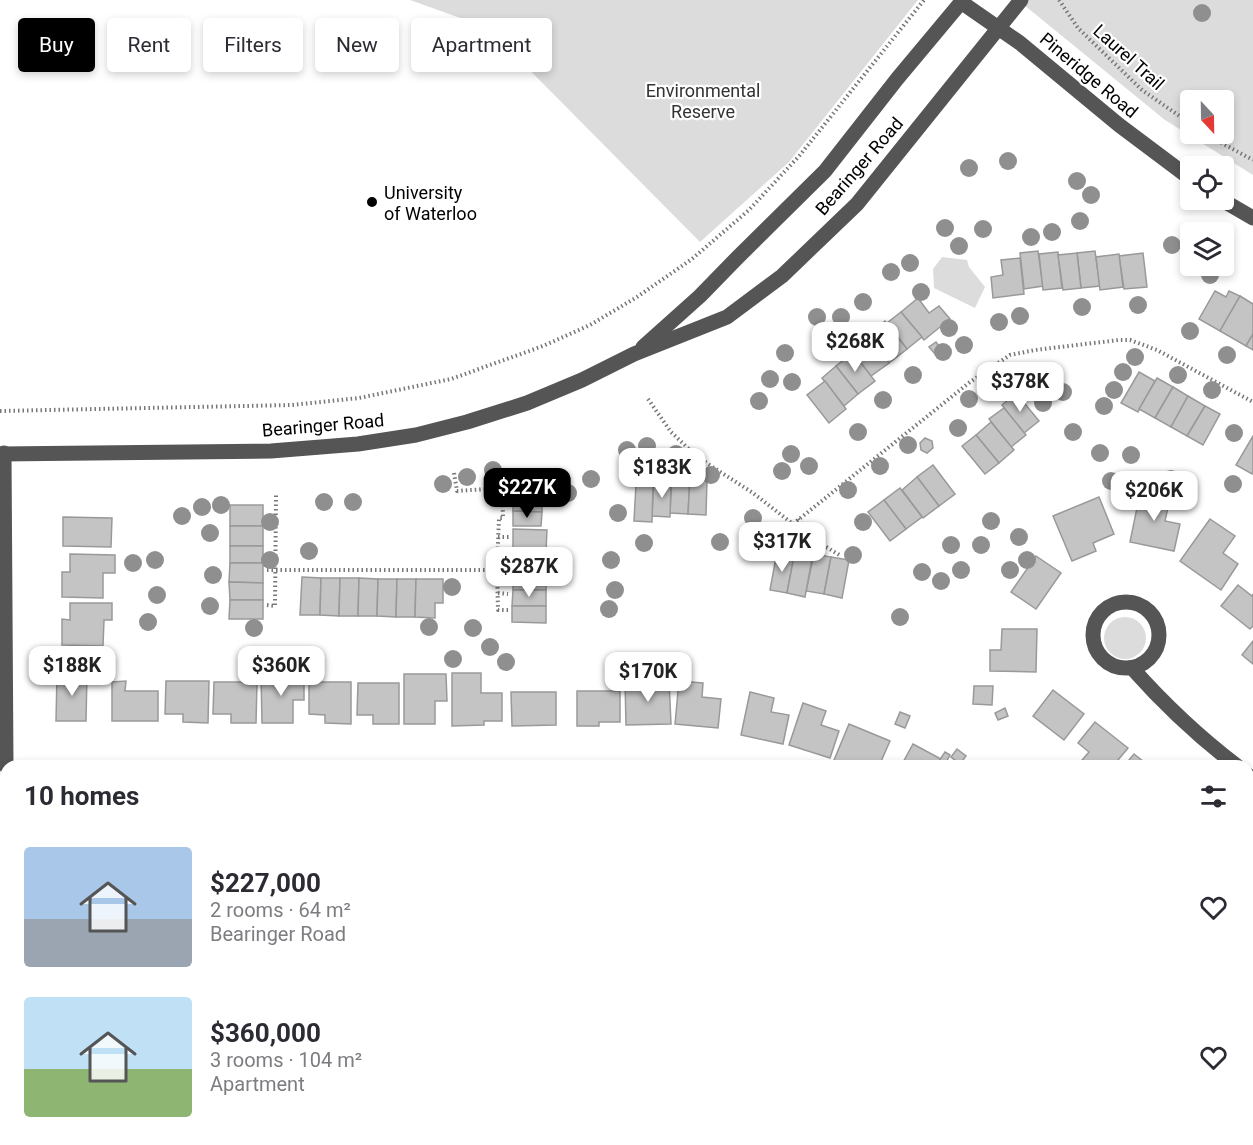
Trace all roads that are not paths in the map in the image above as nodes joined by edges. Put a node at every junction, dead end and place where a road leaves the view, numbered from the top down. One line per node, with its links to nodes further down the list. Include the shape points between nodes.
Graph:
1 (1021, 0): 3 (street, Bearinger Road)
2 (962, 1): 3 (street, Pineridge Road); 7 (street, Bearinger Road, via 825,171 700,296)
3 (999, 28): 4 (street, Pineridge Road); 7 (street, Bearinger Road, via 857,204 782,276 727,317)
4 (1180, 171)
5 (1234, 207): 6 (street)
6 (1253, 218)
7 (634, 354): 8 (street, Bearinger Road, via 527,403 416,435 271,451)
8 (2, 454): 10 (street)
9 (1132, 668): 9 (street, via 1149,660 1159,640 1154,618 1146,609 1128,602 1106,609 1099,616 1092,638 1095,649 1110,665); 11 (street, via 1195,732)
10 (6, 760)
11 (1230, 760)

